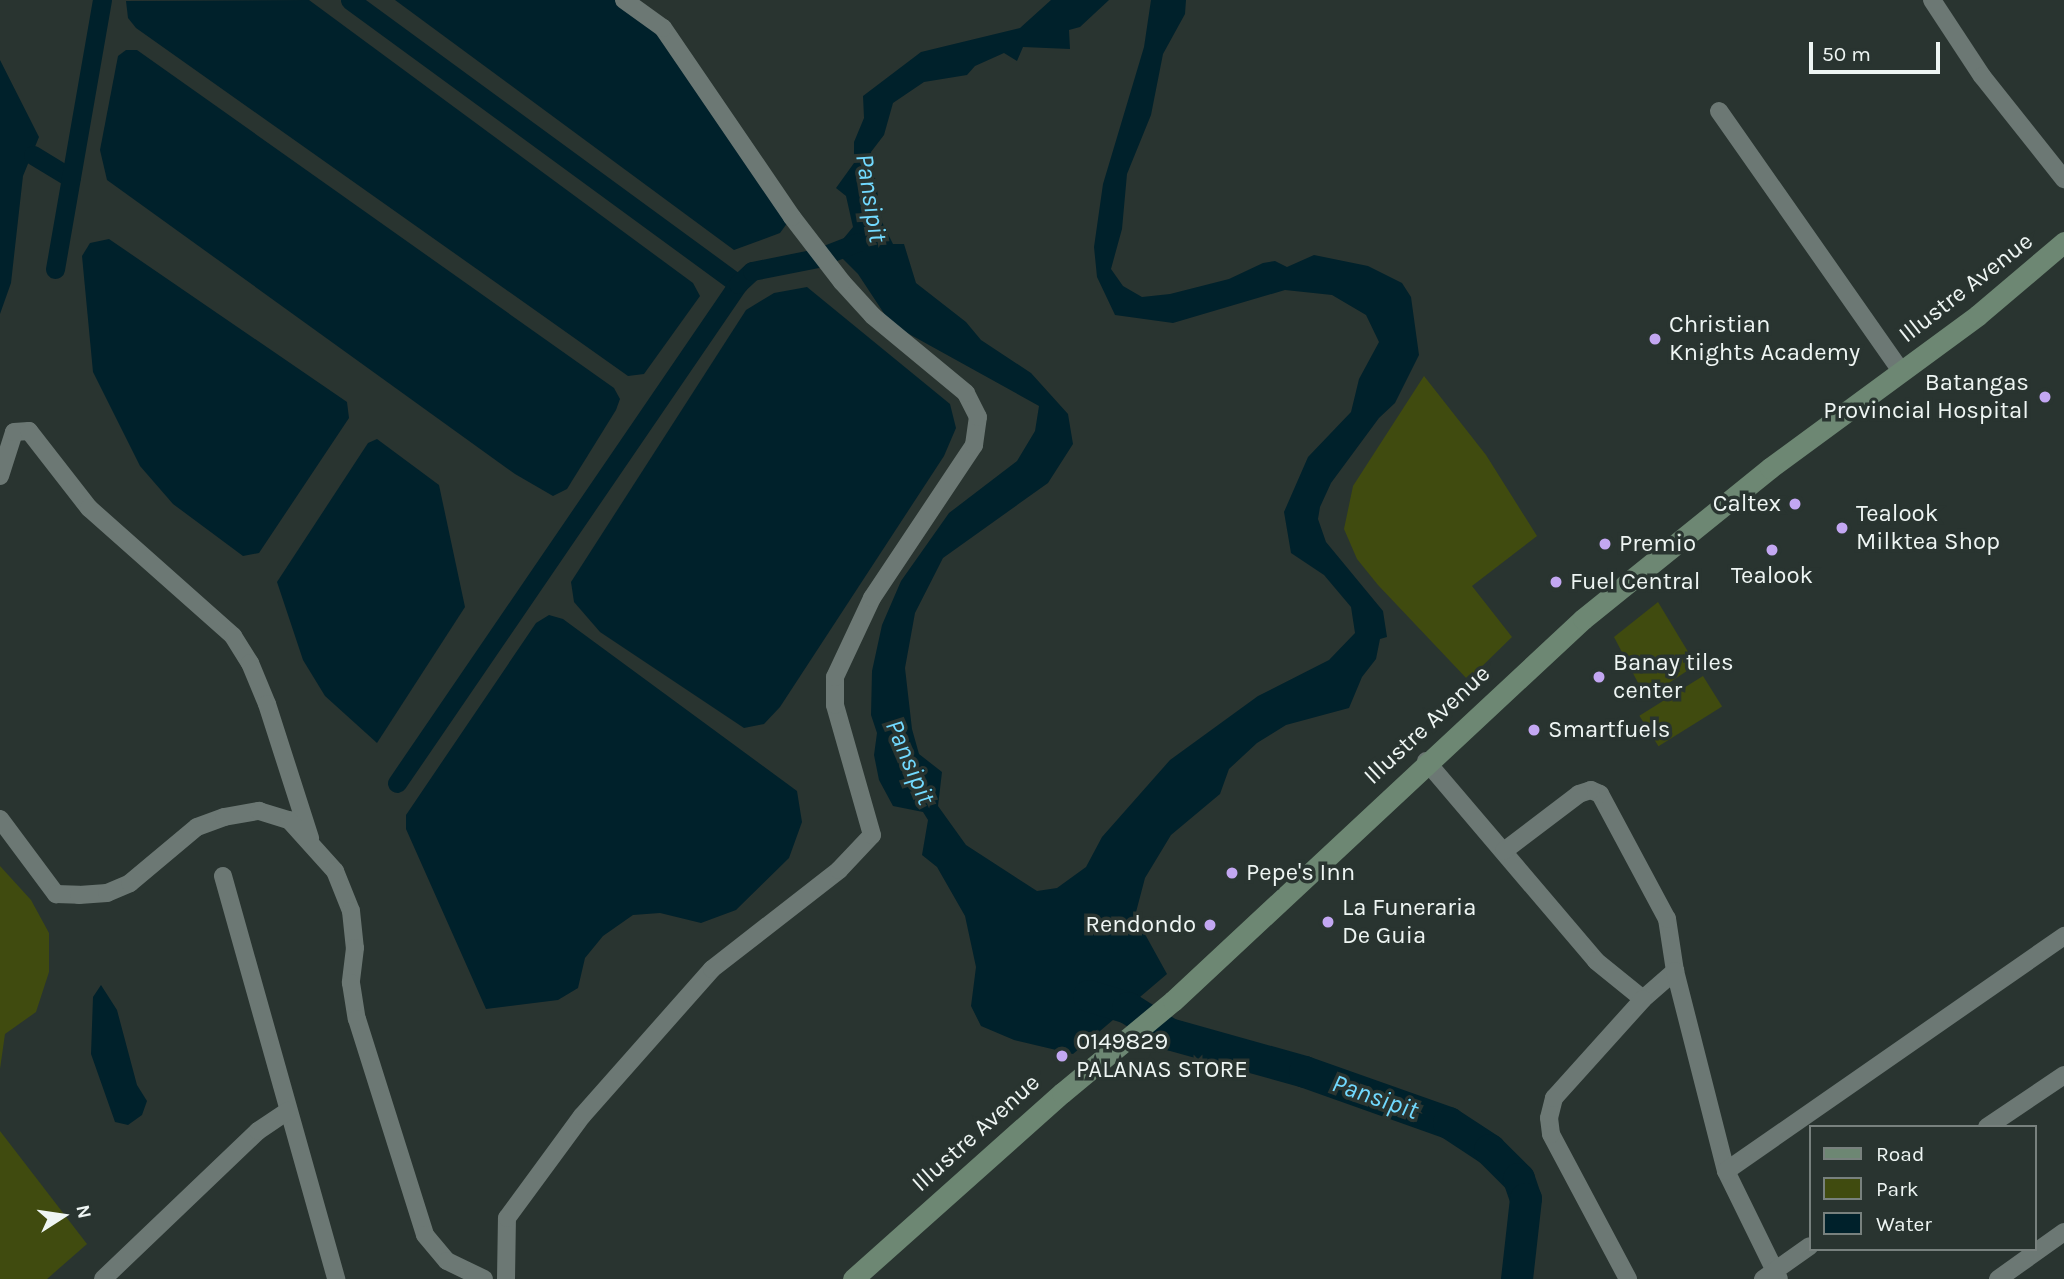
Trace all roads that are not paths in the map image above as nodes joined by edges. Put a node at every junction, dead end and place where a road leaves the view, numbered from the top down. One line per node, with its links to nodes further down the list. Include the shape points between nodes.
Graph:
1 (624, 0): 26 (street, via 663,28 842,282 873,316 966,393 978,416 974,445 872,598 835,677 835,705 872,835 839,870 712,969 582,1116 507,1217)
2 (1932, 0): 4 (street, via 1982,76)
3 (1719, 111): 6 (street)
4 (2064, 179)
5 (2064, 242): 6 (main road, Illustre Avenue)
6 (1902, 372): 8 (main road, Illustre Avenue, via 1770,468 1583,619)
7 (0, 476): 10 (street, via 14,432 29,431 89,508 233,636 267,704)
8 (1426, 761): 11 (street); 27 (main road, Illustre Avenue, via 1173,1001)
9 (0, 820): 10 (street, via 56,894 107,893 131,883 197,827 224,817 259,811 289,820)
10 (313, 847): 25 (street, via 335,871 351,911 355,948 351,983 357,1019 425,1234 447,1261)
11 (1504, 851): 14 (street, via 1579,794 1591,790 1600,794 1667,919); 15 (street, via 1596,961)
12 (223, 876): 17 (street)
13 (2064, 936): 19 (street)
14 (1675, 971): 15 (street); 19 (street)
15 (1643, 999): 28 (street, via 1554,1098 1549,1118 1551,1134)
16 (2064, 1075): 18 (street)
17 (288, 1111): 23 (street, via 258,1131); 24 (street)
18 (1990, 1125)
19 (1726, 1171): 22 (street)
20 (2064, 1232): 29 (street)
21 (1808, 1248): 22 (street)
22 (1772, 1276)
23 (107, 1278)
24 (336, 1279)
25 (484, 1279)
26 (506, 1279)
27 (853, 1279)
28 (1628, 1279)
29 (1998, 1279)

